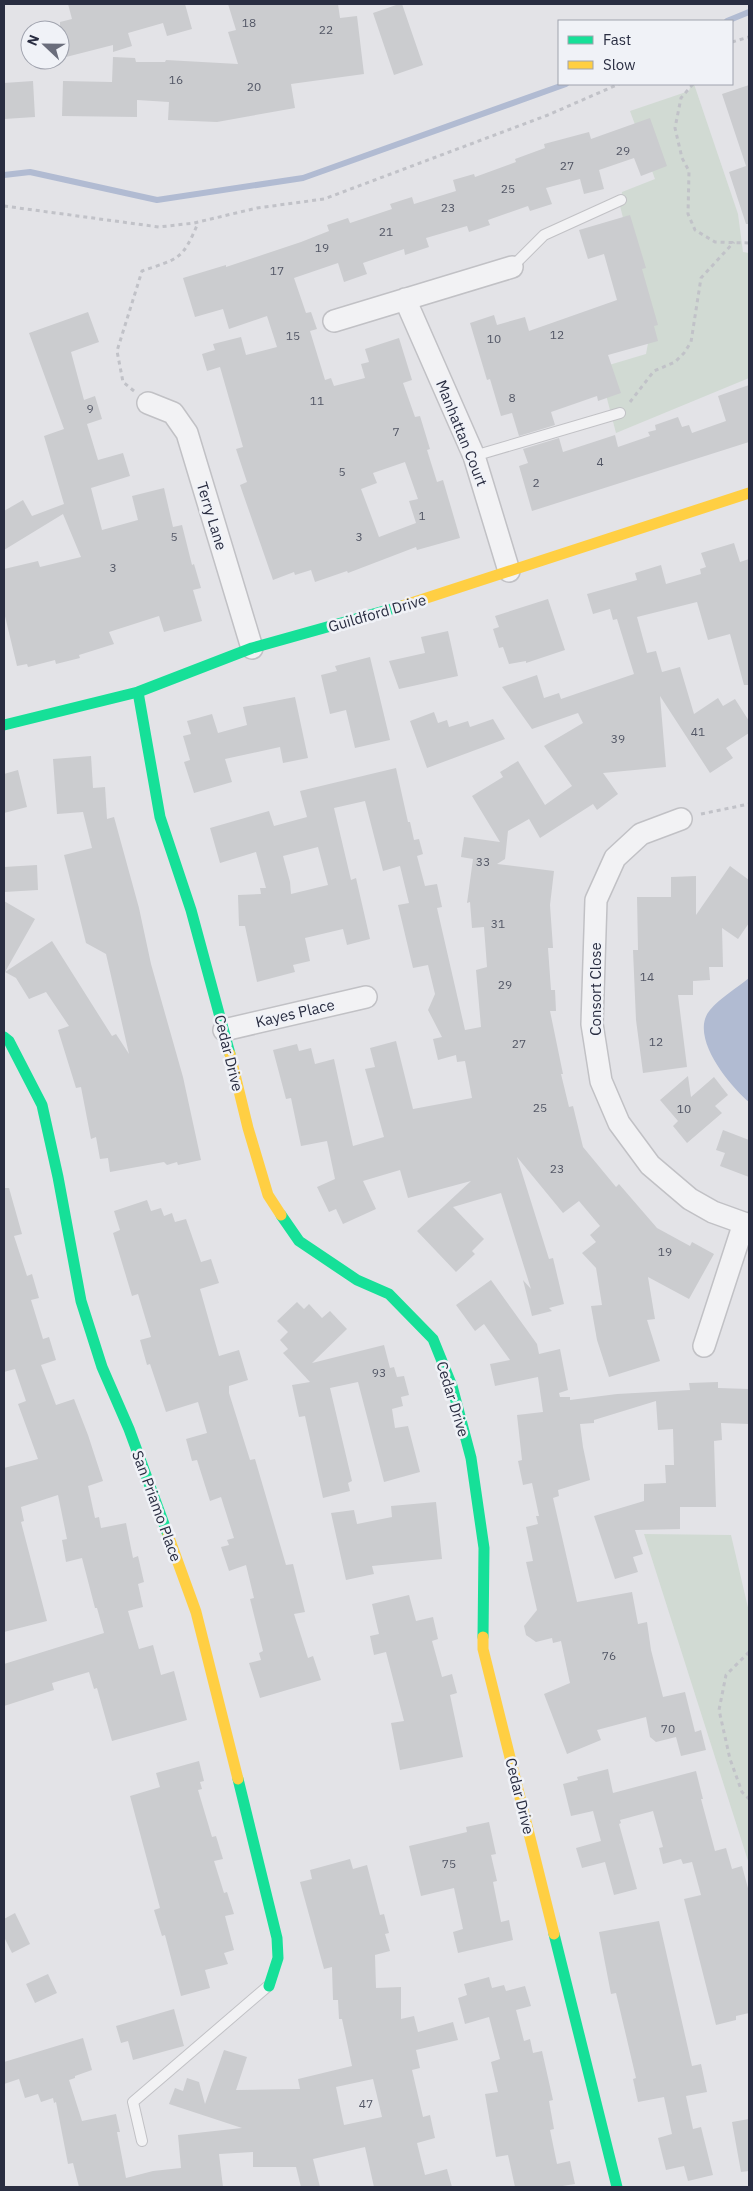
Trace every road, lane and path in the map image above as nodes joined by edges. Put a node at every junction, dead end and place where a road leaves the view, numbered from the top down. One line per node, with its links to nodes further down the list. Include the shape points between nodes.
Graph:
1 (749, 38): 2 (path)
2 (733, 42)
3 (618, 85): 7 (path, via 548,115 324,199 257,208)
4 (692, 85): 8 (path, via 681,98 675,128 682,158 689,171 688,214 695,230 715,242)
5 (621, 200): 10 (lane, via 544,235)
6 (4, 206): 7 (path, via 159,227)
7 (198, 222): 13 (path, via 187,248 176,259 142,271 117,351 123,382)
8 (734, 242): 9 (path); 14 (path, via 701,278 691,342 684,353 675,362 654,371 642,390)
9 (749, 243)
10 (512, 267): 11 (street)
11 (405, 299): 12 (street); 15 (street, Manhattan Court)
12 (334, 321)
13 (148, 403): 18 (street, Terry Lane, via 172,414 187,433)
14 (620, 413): 15 (lane)
15 (474, 456): 17 (street, Manhattan Court)
16 (749, 493): 17 (street, Guildford Drive)
17 (510, 570): 18 (street, Guildford Drive, via 431,598)
18 (252, 648): 19 (street, Guildford Drive)
19 (138, 692): 20 (street, Guildford Drive); 24 (street, Cedar Drive, via 160,818 191,910)
20 (4, 726)
21 (749, 804): 22 (path)
22 (681, 819): 26 (street, Consort Close, via 641,834 615,858 596,900 592,1024 601,1081 619,1122 650,1165 690,1199 713,1212)
23 (366, 997): 24 (street, Kayes Place)
24 (224, 1030): 32 (street, Cedar Drive, via 268,1195 299,1242 357,1280 389,1294 416,1321 433,1339 452,1386 471,1458 484,1548 483,1649)
25 (4, 1037): 30 (street, San Priamo Place, via 42,1105 81,1301 102,1368 129,1429 196,1612 278,1938 278,1958)
26 (747, 1224): 27 (street, Consort Close)
27 (704, 1346)
28 (749, 1652): 29 (path, via 726,1675 719,1710 730,1759 742,1792)
29 (749, 1799)
30 (269, 1986): 31 (lane, via 133,2102)
31 (142, 2141)
32 (617, 2187)

